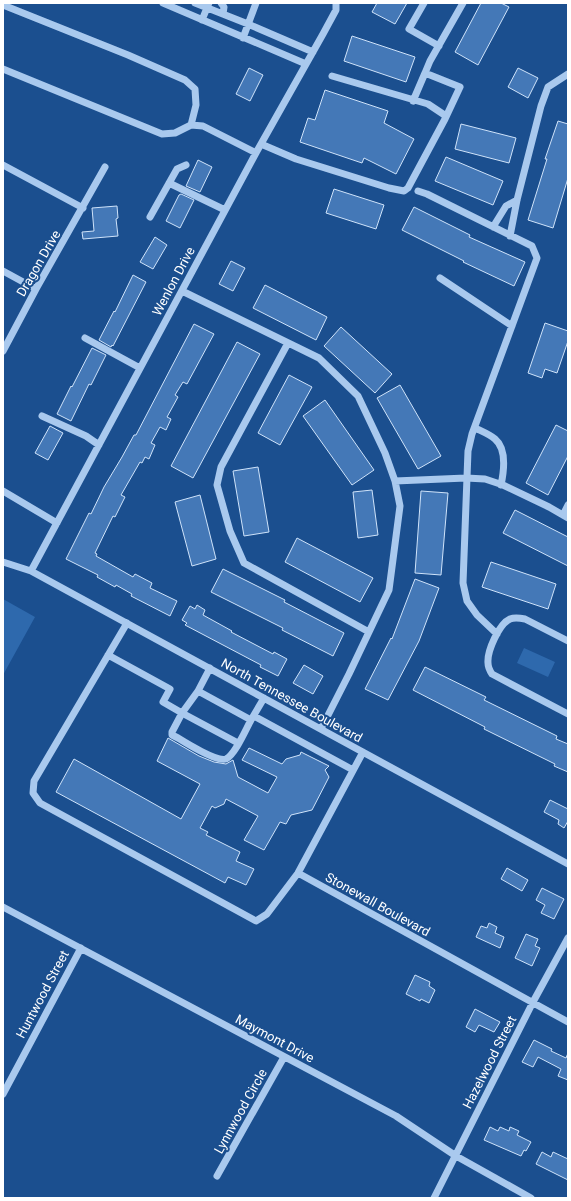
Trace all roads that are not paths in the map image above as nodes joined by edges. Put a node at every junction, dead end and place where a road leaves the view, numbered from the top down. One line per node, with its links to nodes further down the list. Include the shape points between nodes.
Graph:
1 (163, 3): 11 (street)
2 (195, 3): 9 (street)
3 (221, 3): 10 (street, via 224,7)
4 (256, 3): 12 (street)
5 (336, 3): 15 (street, Wenlon Drive, via 336,10)
6 (424, 3): 14 (street, via 409,29)
7 (463, 3): 14 (street)
8 (3, 5): 23 (street, via 185,80 195,89 196,105)
9 (208, 5): 10 (street); 11 (street)
10 (223, 14): 12 (street)
11 (202, 20): 13 (street)
12 (248, 24): 13 (street); 15 (street)
13 (243, 38): 16 (street)
14 (439, 46): 18 (street)
15 (313, 52): 16 (street, Wenlon Drive)
16 (306, 64): 24 (street, Wenlon Drive)
17 (3, 69): 23 (street, via 162,134 175,133)
18 (425, 73): 21 (street); 22 (street, via 460,87)
19 (568, 74): 31 (street, via 548,87)
20 (332, 76): 21 (street)
21 (413, 100): 22 (street, via 428,104)
22 (446, 116): 24 (street, via 408,188 404,191 296,159)
23 (191, 125): 25 (street, via 203,126)
24 (261, 144): 25 (street, Wenlon Drive)
25 (256, 153): 33 (street, Wenlon Drive)
26 (186, 164): 29 (street, via 177,169)
27 (3, 165): 32 (street)
28 (105, 168): 32 (street, Dragon Drive)
29 (169, 183): 33 (street); 34 (street)
30 (418, 191): 35 (street)
31 (517, 200): 35 (street, via 506,206); 36 (street)
32 (83, 208): 39 (street, Dragon Drive)
33 (225, 210): 40 (street, Wenlon Drive)
34 (150, 217)
35 (493, 227): 36 (street)
36 (510, 236): 41 (street, via 532,246 537,258)
37 (3, 272): 39 (street)
38 (440, 278): 41 (street)
39 (36, 289): 44 (street, Dragon Drive)
40 (182, 291): 43 (street); 45 (street, Wenlon Drive)
41 (512, 326): 47 (street)
42 (85, 338): 45 (street)
43 (288, 343): 50 (street, via 319,358 358,396 385,453); 59 (street, via 221,467 217,485 230,531 244,563)
44 (3, 351)
45 (140, 368): 48 (street, Wenlon Drive)
46 (42, 416): 48 (street, via 86,436)
47 (475, 428): 49 (street, via 468,451); 51 (street, via 496,439 502,451 504,468)
48 (99, 445): 55 (street, Wenlon Drive)
49 (466, 478): 50 (street); 51 (street); 60 (street, via 462,583 467,601 477,615)
50 (395, 481): 59 (street, via 400,506 389,590)
51 (501, 485): 54 (street)
52 (3, 490): 55 (street)
53 (568, 505): 54 (street)
54 (566, 517)
55 (57, 523): 57 (street, Wenlon Drive)
56 (3, 562): 57 (street, North Tennessee Boulevard)
57 (31, 571): 58 (street, North Tennessee Boulevard)
58 (127, 623): 62 (street); 63 (street, North Tennessee Boulevard)
59 (369, 632): 69 (street)
60 (497, 634): 61 (street, via 508,620 518,617); 67 (street, via 489,652 488,663 492,674)
61 (568, 642)
62 (108, 655): 66 (street, via 170,689 163,702); 74 (street, via 34,781 33,793 40,803 256,921 267,914)
63 (210, 668): 64 (street); 65 (street, North Tennessee Boulevard)
64 (198, 691): 66 (street); 68 (street)
65 (264, 698): 68 (street); 69 (street, North Tennessee Boulevard)
66 (182, 713): 70 (street); 70 (street, via 172,735 222,760 232,754)
67 (568, 714)
68 (252, 718): 70 (street); 72 (street)
69 (321, 729): 71 (street, North Tennessee Boulevard)
70 (238, 743)
71 (362, 752): 72 (street); 73 (street, North Tennessee Boulevard)
72 (353, 770): 74 (street)
73 (568, 864)
74 (298, 873): 78 (street, Stonewall Boulevard)
75 (3, 906): 77 (street, Maymont Drive)
76 (568, 938): 78 (street, Hazelwood Street)
77 (81, 948): 80 (street, Maymont Drive); 81 (street, Huntwood Street)
78 (533, 1002): 79 (street, Stonewall Boulevard); 82 (street, Hazelwood Street)
79 (568, 1022)
80 (284, 1057): 82 (street, Maymont Drive, via 396,1116); 83 (street, Lynnwood Circle)
81 (3, 1094)
82 (456, 1156): 84 (street, Hazelwood Street); 85 (street, Maymont Drive)
83 (217, 1176)
84 (434, 1198)
85 (531, 1198)

